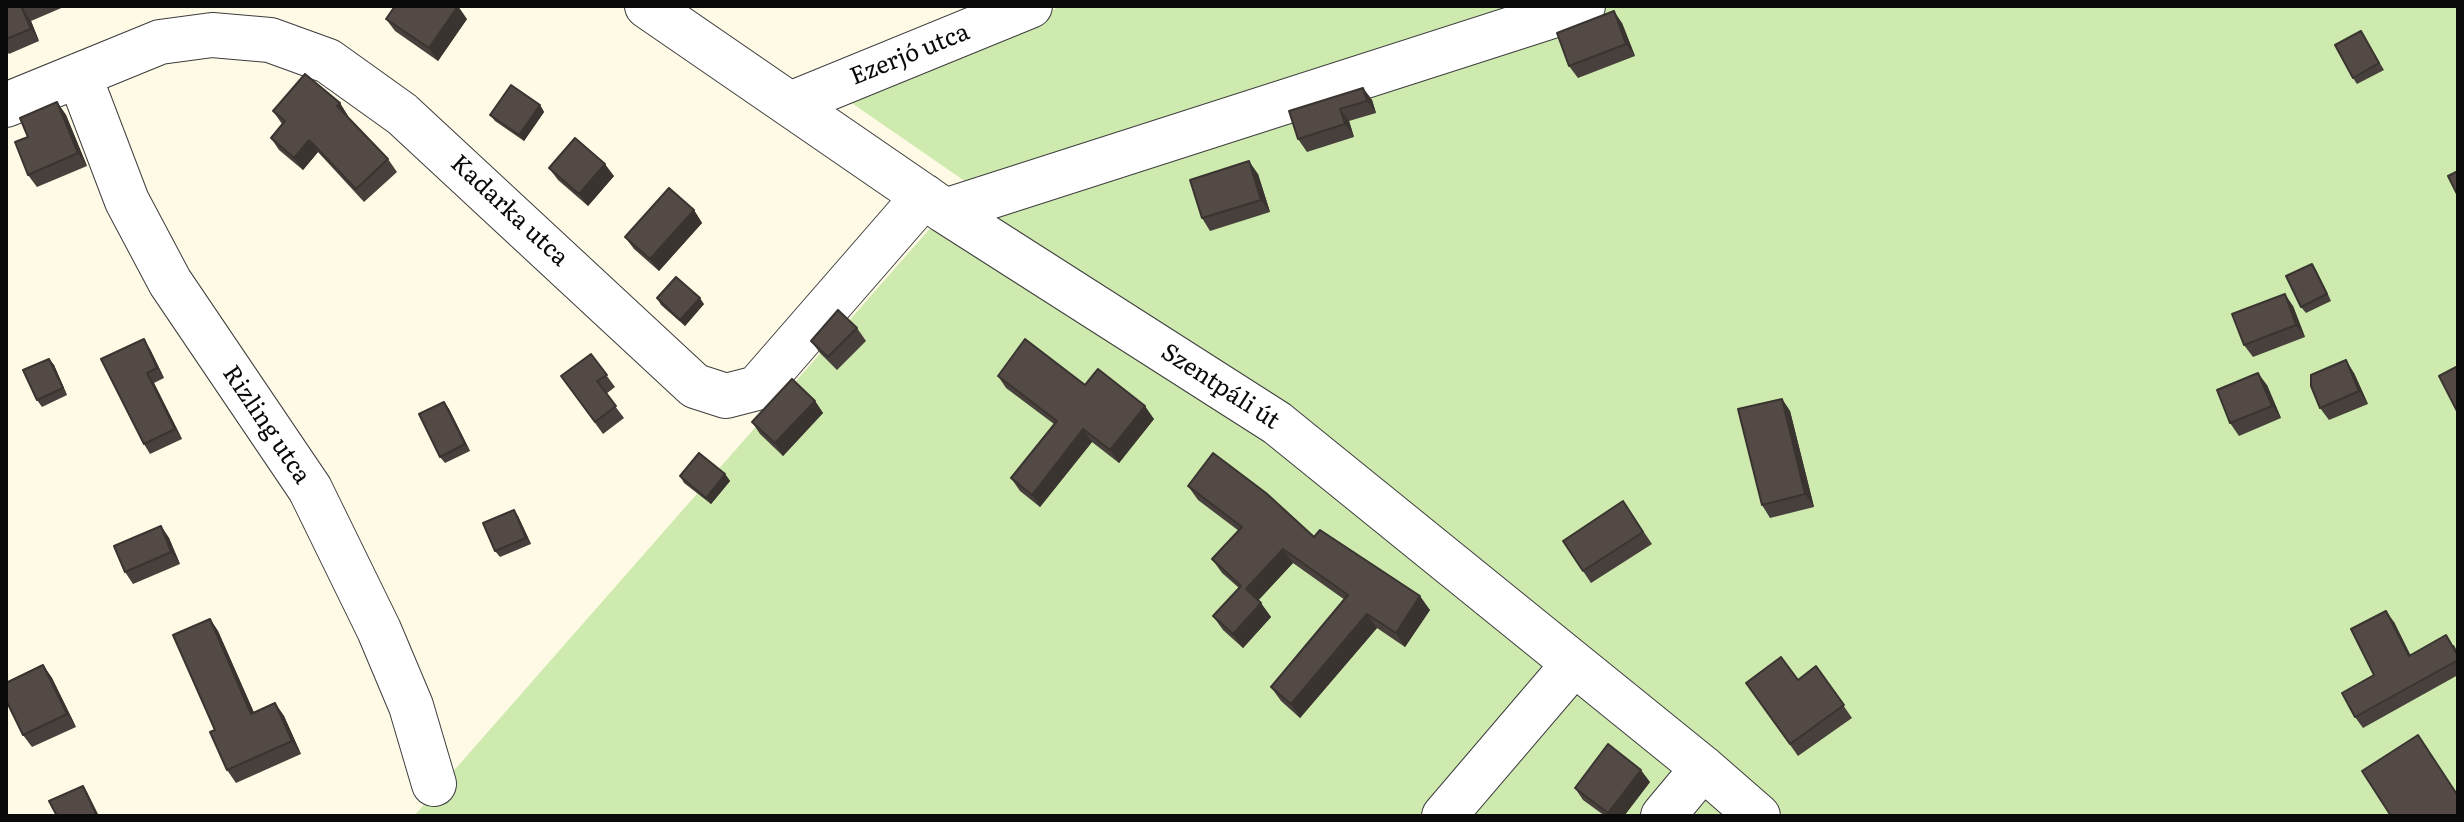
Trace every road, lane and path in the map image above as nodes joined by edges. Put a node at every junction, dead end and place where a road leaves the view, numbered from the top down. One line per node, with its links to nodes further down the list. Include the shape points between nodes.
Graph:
1 (647, 6): 5 (street, Szentpáli út)
2 (1030, 6): 5 (street, Ezerjó utca)
3 (1583, 6): 7 (street)
4 (79, 75): 6 (street, Kadarka utca); 7 (street, Kadarka utca, via 160,42 212,35 270,40 328,61 402,114 695,386 726,396 757,388); 10 (street, Rizling utca, via 127,201 170,282 310,489 385,643)
5 (790, 104): 7 (street, Szentpáli út)
6 (6, 105)
7 (935, 204): 8 (street, Szentpáli út, via 1277,423)
8 (1573, 665): 9 (street, Szentpáli út); 11 (street)
9 (1703, 768): 12 (street); 13 (street, Szentpáli út)
10 (434, 784)
11 (1444, 816)
12 (1663, 816)
13 (1758, 816)

